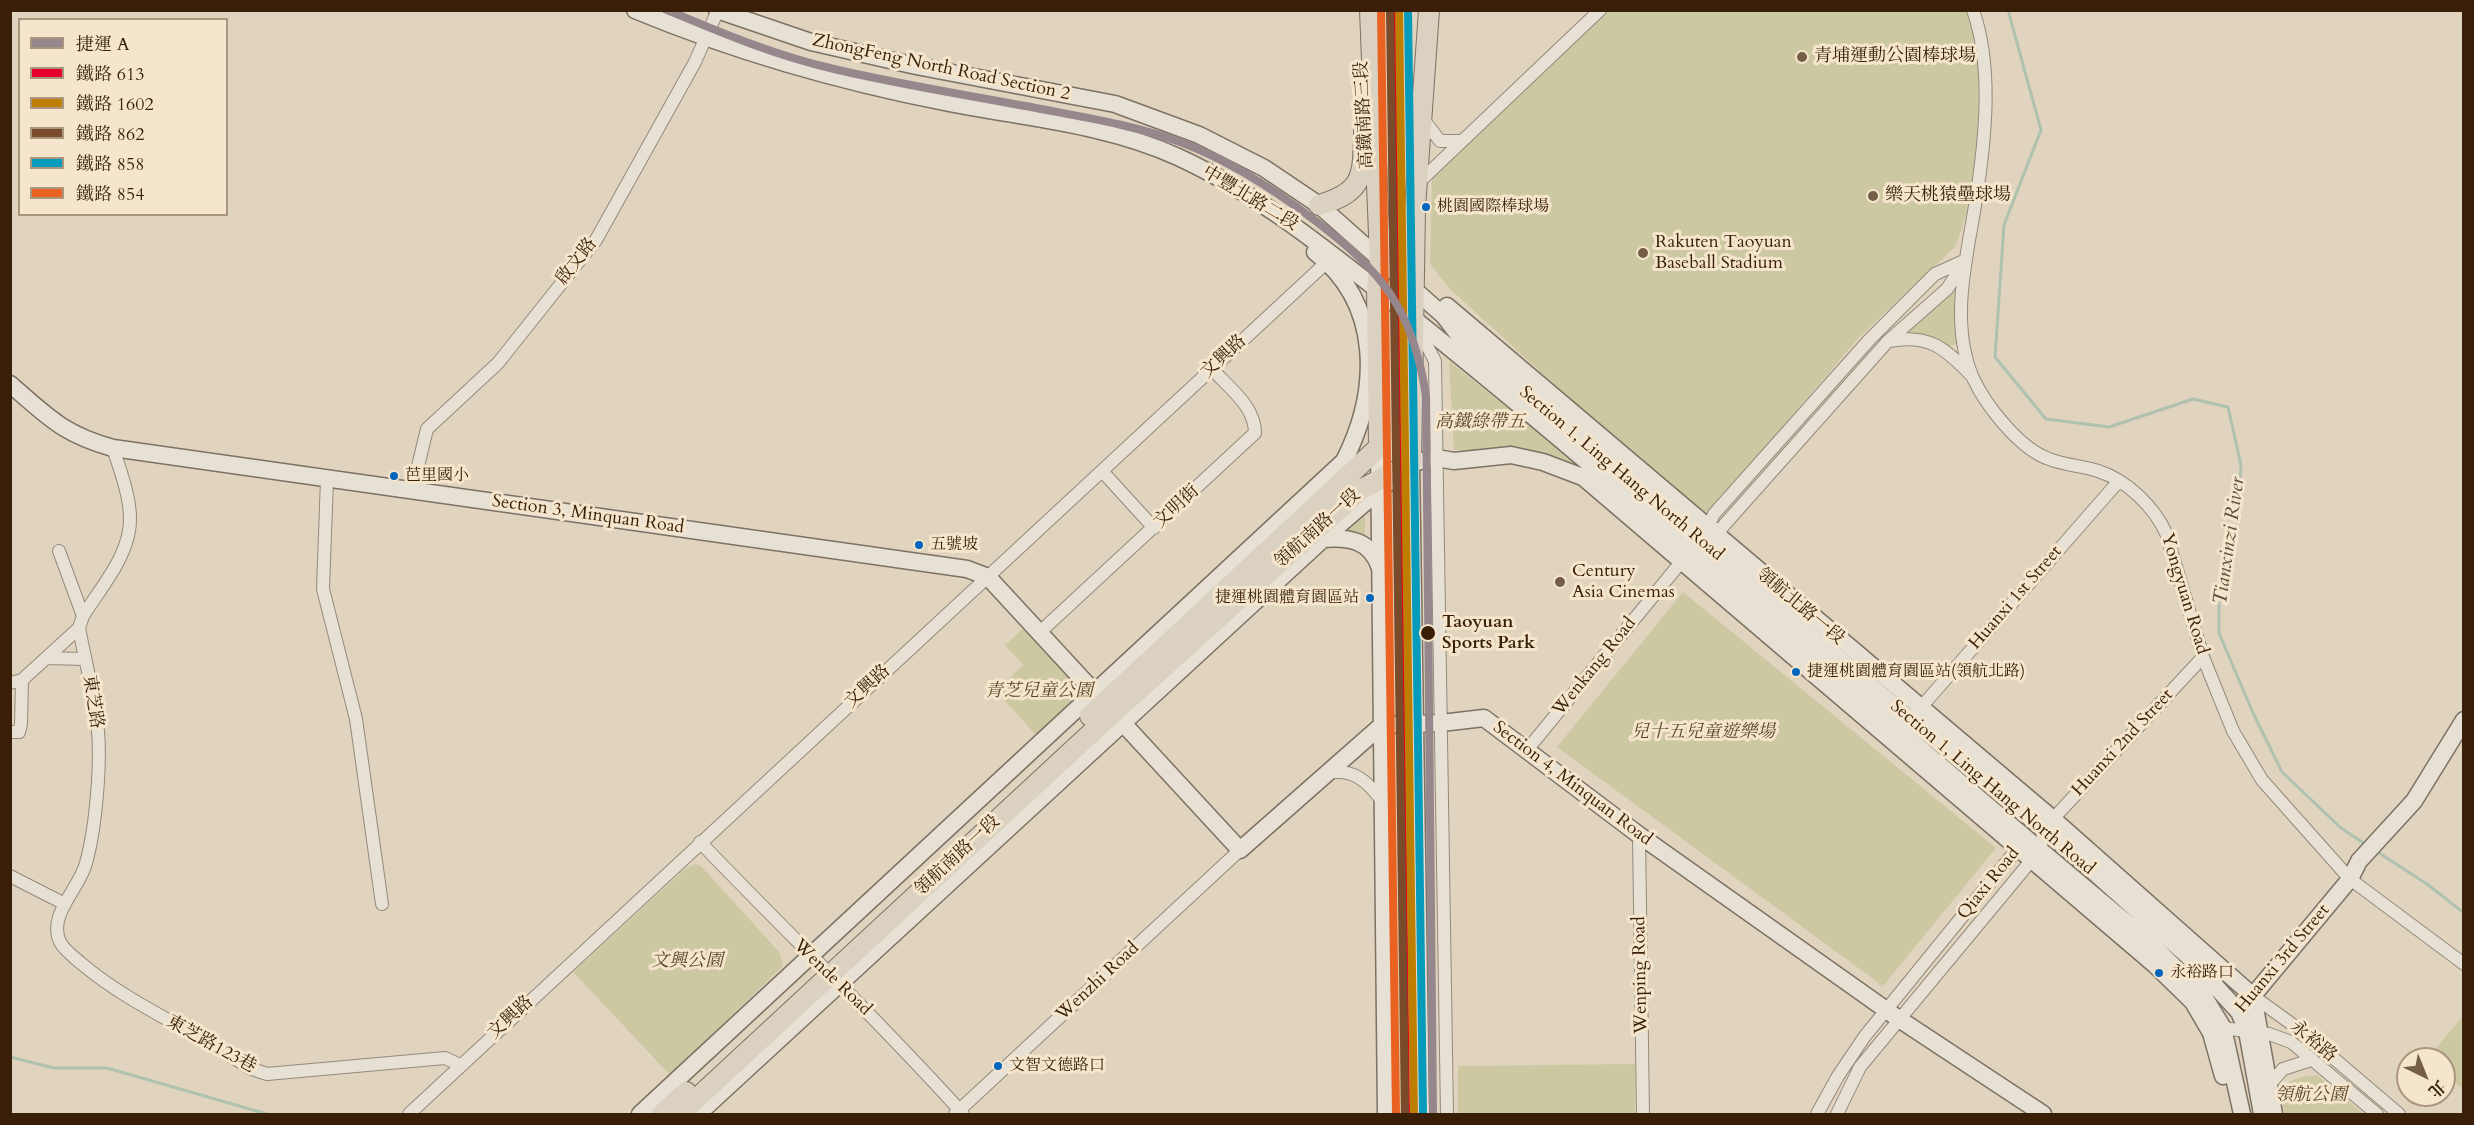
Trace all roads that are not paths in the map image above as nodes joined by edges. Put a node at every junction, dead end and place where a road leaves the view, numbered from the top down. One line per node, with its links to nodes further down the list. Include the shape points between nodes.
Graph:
1 (635, 10): 9 (street)
2 (1357, 10): 10 (main road, 高鐵南路三段)
3 (1370, 10): 15 (main road, 高鐵南路三段)
4 (1417, 10): 14 (main road)
5 (1429, 10): 11 (main road)
6 (1600, 10): 13 (street)
7 (1973, 10): 19 (street, Yongyuan Road, via 1984,75 1984,123)
8 (717, 11): 9 (street, 啟文路); 16 (street, 中豐北路二段, via 811,42 869,56 1115,104 1240,154)
9 (704, 37): 21 (street, 中豐北路二段, via 813,72 947,102 1093,128 1176,156 1306,232); 40 (street, 啟文路, via 695,62 596,240 498,363 427,429)
10 (1366, 110): 12 (main road, 高鐵南路三段); 15 (main road)
11 (1423, 119): 13 (street, via 1440,141); 14 (main road)
12 (1364, 133): 16 (main road, via 1359,183 1344,197); 18 (main road, 高鐵南路三段)
13 (1460, 141): 14 (street)
14 (1417, 184): 22 (main road)
15 (1378, 186): 18 (main road, 高鐵南路三段)
16 (1319, 205): 18 (street, 中豐北路二段)
17 (1295, 237): 20 (street)
18 (1380, 259): 21 (main road); 22 (street, 中豐北路二段)
19 (1965, 260): 24 (street, Wenkang Road, via 1935,274); 25 (street, Wenkang Road, via 1947,289); 27 (street, Yongyuan Road, via 1962,341)
20 (1327, 262): 26 (street, 文興路); 41 (street, via 1355,297 1366,327 1369,364 1365,408 1344,461)
21 (1377, 289): 23 (street, 中豐北路二段); 29 (main road)
22 (1414, 290): 23 (main road); 45 (street, via 1443,303)
23 (1412, 317): 31 (street, via 1435,361); 32 (main road); 37 (street, Section 1, Ling Hang North Road)
24 (1870, 339): 25 (street); 45 (street, Wenkang Road, via 1714,514)
25 (1888, 341): 27 (street, via 1927,341 1947,350); 45 (street, Wenkang Road, via 1721,529)
26 (1212, 369): 33 (street, 文興路); 43 (street, 文明街, via 1245,404 1255,419 1255,433)
27 (1974, 379): 38 (street, Yongyuan Road, via 2027,448 2049,460 2101,472)
28 (10, 384): 30 (street, Section 3, Minquan Road, via 59,427 86,441)
29 (1379, 447): 36 (main road, 領航南路一段); 39 (street)
30 (113, 448): 35 (street, Section 3, Minquan Road); 49 (street, via 130,518 123,553)
31 (1437, 458): 32 (street); 34 (street, via 1454,461 1510,455 1543,462); 58 (street)
32 (1412, 463): 39 (main road, 領航南路一段); 57 (street)
33 (1102, 471): 43 (street); 48 (street, 文興路)
34 (1583, 478): 37 (street); 42 (street)
35 (327, 479): 40 (street, Section 3, Minquan Road); 76 (street, via 323,589 356,718)
36 (1342, 482): 41 (street); 55 (main road, 領航南路一段)
37 (1611, 482): 42 (street); 45 (street, Section 1, Ling Hang North Road)
38 (2118, 482): 51 (street, Yongyuan Road, via 2157,515 2166,533); 60 (street, Huanxi 1st Street)
39 (1380, 485): 44 (street, 領航南路一段); 47 (street); 55 (main road, 領航南路一段, via 1360,490)
40 (412, 491): 48 (street, Section 3, Minquan Road, via 955,567)
41 (1294, 508): 55 (street, 領航南路一段)
42 (1640, 527): 45 (street)
43 (1154, 528): 50 (street, 文明街)
44 (1323, 539): 47 (street, via 1345,537 1357,541 1377,558); 55 (street, 領航南路一段)
45 (1694, 546): 60 (street, Section 1, Ling Hang North Road); 60 (street); 63 (street, Wenkang Road)
46 (59, 551): 49 (street, 東芝路)
47 (1381, 570): 59 (street)
48 (988, 577): 50 (street); 69 (street, 文興路)
49 (81, 622): 52 (street); 53 (street, 東芝路)
50 (1040, 633): 55 (street)
51 (2203, 657): 66 (street, Huanxi 2nd Street); 74 (street, Yongyuan Road, via 2233,731 2262,780)
52 (47, 658): 53 (street); 54 (street)
53 (85, 659): 75 (street, 東芝路, via 98,723 99,771 86,862)
54 (16, 682): 61 (street, via 21,724 19,732)
55 (1108, 708): 71 (street); 78 (main road, 領航南路一段); 78 (street, 領航南路一段)
56 (2463, 720): 67 (street)
57 (1415, 722): 58 (street, Section 4, Minquan Road); 59 (street, Section 4, Minquan Road); 94 (street)
58 (1441, 723): 63 (street, Section 4, Minquan Road, via 1484,718); 95 (street)
59 (1382, 724): 64 (street); 65 (street)
60 (1905, 725): 66 (street, Section 1, Ling Hang North Road); 70 (street)
61 (10, 732)
62 (2463, 741): 67 (street, via 2423,806)
63 (1527, 750): 68 (street, Section 4, Minquan Road)
64 (1327, 773): 65 (street, via 1351,772 1362,778); 71 (street)
65 (1383, 802): 93 (street)
66 (2048, 825): 70 (street, Qiaxi Road); 72 (street, Qiaxi Road); 79 (street); 80 (street, Section 1, Ling Hang North Road, via 2075,855 2188,956)
67 (2395, 831): 74 (street)
68 (1640, 835): 81 (street, Section 4, Minquan Road); 96 (street, Wenping Road)
69 (700, 842): 78 (street, Wende Road); 85 (street, 文興路)
70 (2021, 844): 72 (street); 81 (street, Qiaxi Road)
71 (1240, 850): 87 (street, Wenzhi Road)
72 (2036, 856): 81 (street, Qiaxi Road); 82 (street, Section 1, Ling Hang North Road, via 2146,939 2203,995)
73 (10, 876): 75 (street)
74 (2350, 879): 77 (street, Yongyuan Road); 79 (street, Huanxi 3rd Street)
75 (65, 904): 85 (street, 東芝路123巷, via 56,927 60,943 76,959 131,1000 249,1068 267,1074 445,1058)
76 (382, 904)
77 (2463, 964)
78 (825, 970): 87 (street, Wende Road); 89 (street, 領航南路一段); 90 (main road, 領航南路一段); 91 (main road, 領航南路一段); 92 (street, 領航南路一段)
79 (2253, 996): 80 (street, Huanxi 3rd Street); 83 (street); 105 (street, 永裕路, via 2304,1033)
80 (2240, 1012): 82 (street, Huanxi 3rd Street); 83 (street, Section 1, Ling Hang North Road)
81 (1893, 1014): 97 (street, Qiaxi Road, via 1838,1076); 98 (street, Qiaxi Road); 99 (street, Section 4, Minquan Road)
82 (2217, 1030): 83 (street, 永裕路); 100 (street); 101 (street, Section 1, Ling Hang North Road)
83 (2252, 1032): 84 (street, 永裕路, via 2291,1042); 86 (street); 102 (street, Section 1, Ling Hang North Road)
84 (2311, 1059): 86 (street, via 2283,1069); 104 (street, 永裕路)
85 (460, 1065): 88 (street, 文興路)
86 (2270, 1084): 103 (street)
87 (959, 1113)
88 (409, 1114)
89 (640, 1114)
90 (662, 1114)
91 (680, 1114)
92 (698, 1114)
93 (1386, 1114)
94 (1421, 1114)
95 (1447, 1114)
96 (1643, 1114)
97 (1817, 1114)
98 (1837, 1114)
99 (2043, 1114)
100 (2233, 1114)
101 (2242, 1114)
102 (2262, 1114)
103 (2274, 1114)
104 (2377, 1114)
105 (2399, 1114)

